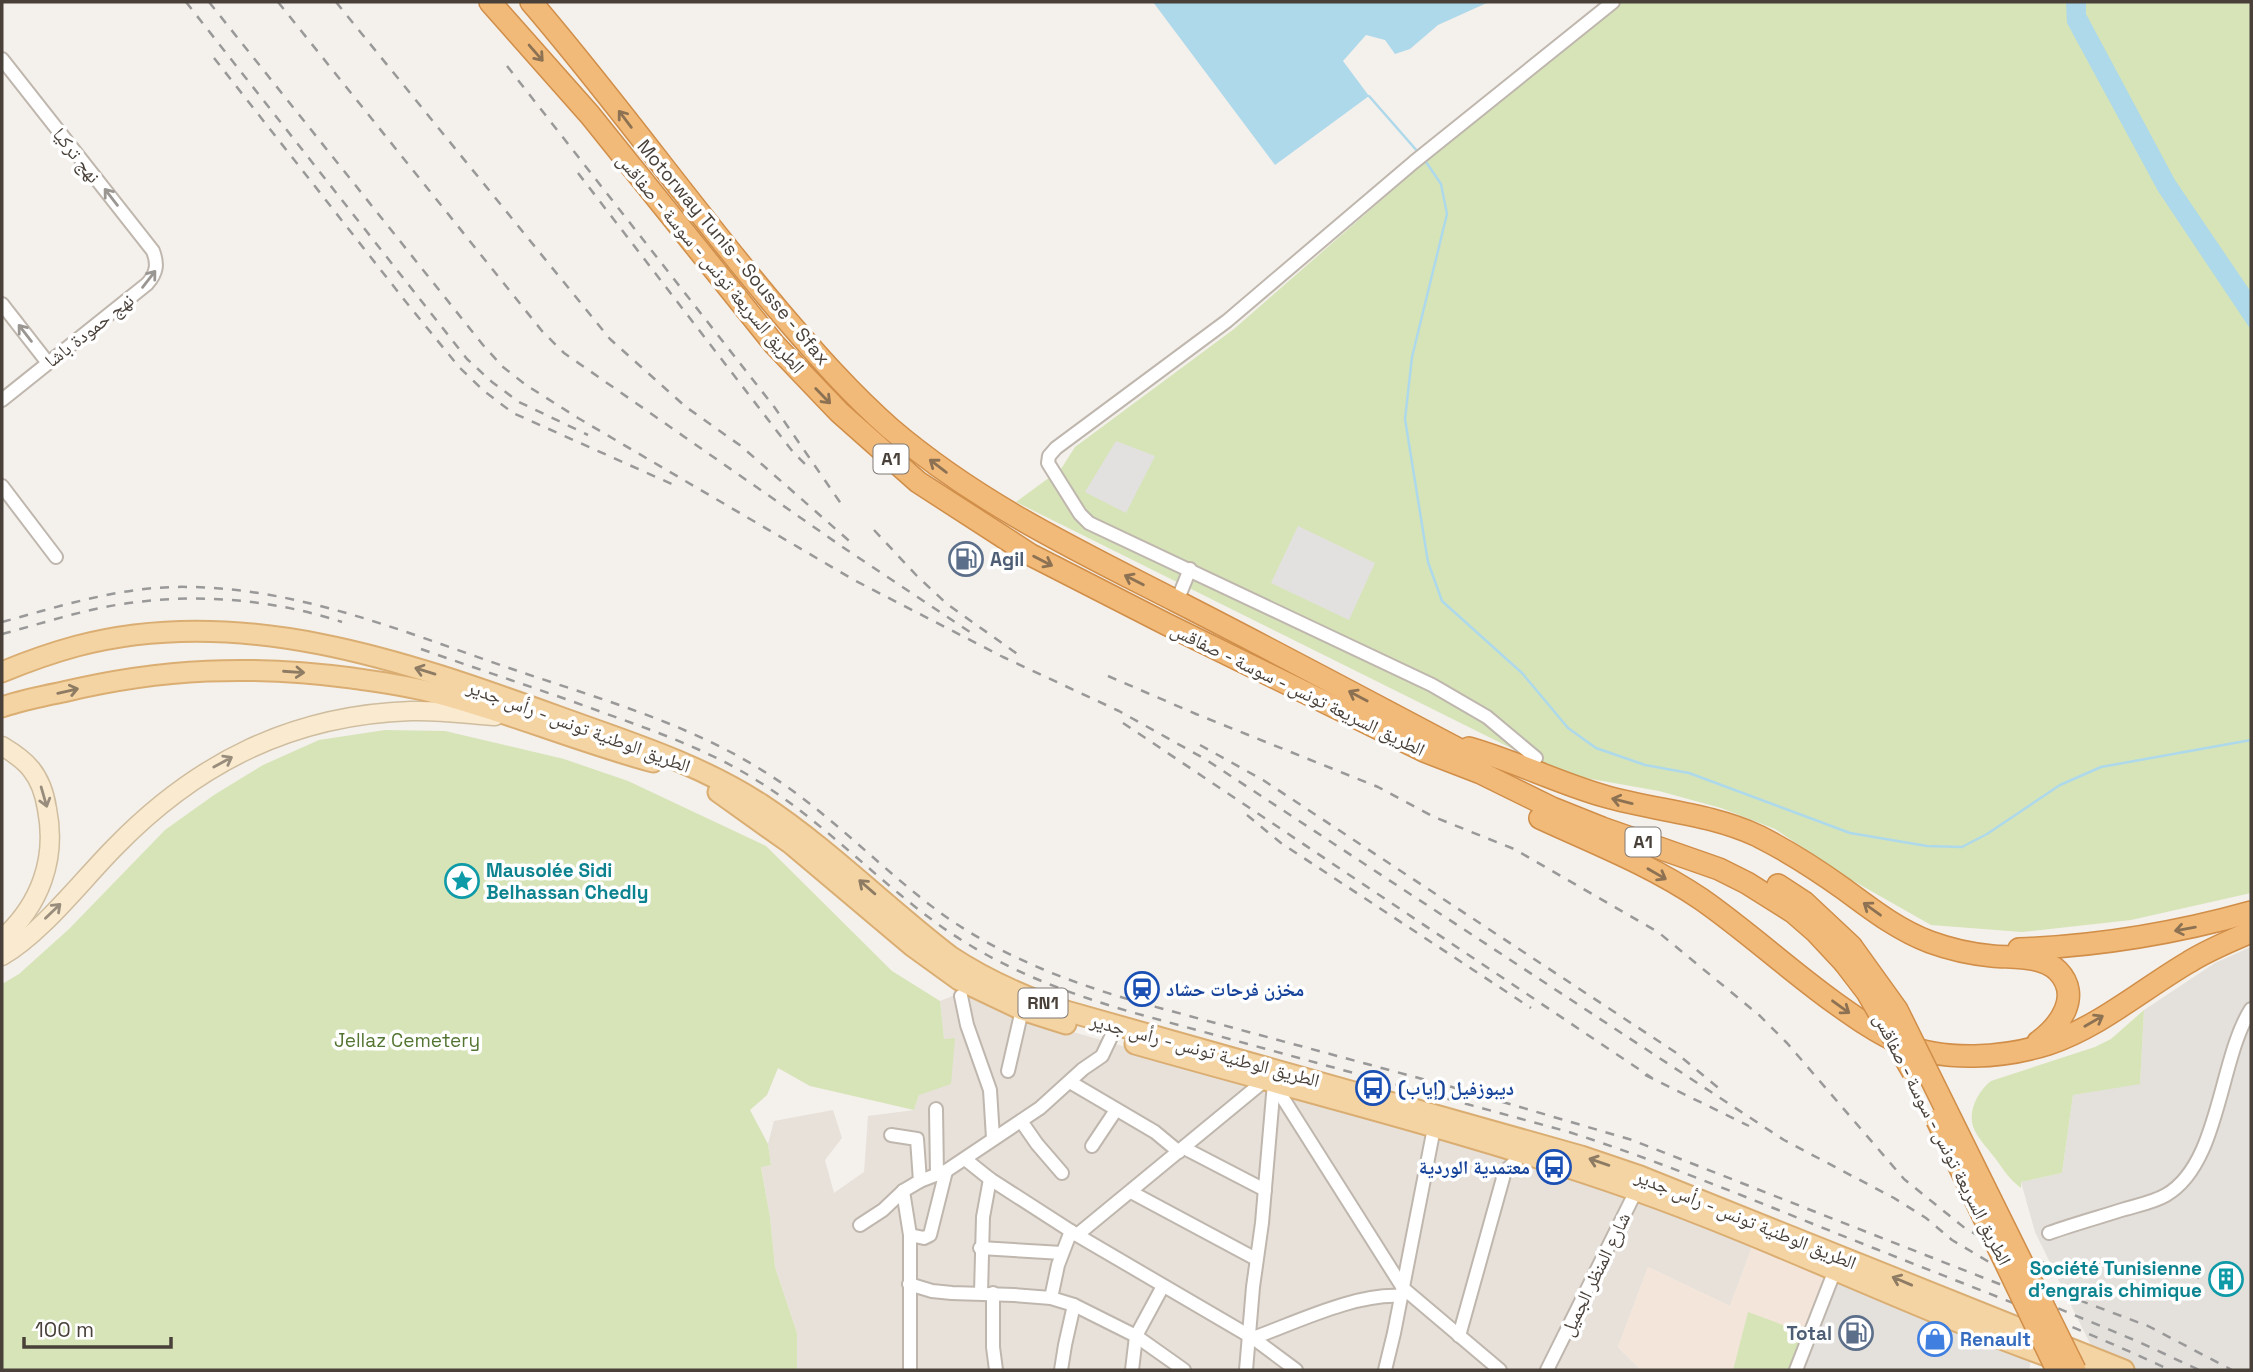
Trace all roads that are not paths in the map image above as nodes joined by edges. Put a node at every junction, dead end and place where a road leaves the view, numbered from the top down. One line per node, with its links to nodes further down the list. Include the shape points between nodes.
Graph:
1 (490, 2): 16 (highway, الطريق السريعة تونس - سوسة - صفاقس / A1, one-way to 16, via 590,115 774,344 839,412 918,482 1031,555 1166,624)
2 (531, 2): 12 (highway, Motorway Tunis - Sousse - Sfax / A1, one-way to 2, via 1016,517 956,480 891,429 807,344 751,278)
3 (1609, 4): 11 (street, via 1227,321 1049,456 1050,469 1083,519)
4 (2, 59): 5 (street, نهج تركيا, one-way to 4)
5 (153, 251): 7 (street, نهج حمودة باشا, one-way to 5, via 153,278 157,265)
6 (2, 304): 7 (street, one-way to 6)
7 (48, 363): 8 (street, نهج حمودة باشا)
8 (2, 400)
9 (2, 486): 10 (street)
10 (56, 557)
11 (1190, 569): 12 (street); 18 (street, via 1432,685 1487,717)
12 (1177, 601): 16 (highway, Motorway Tunis - Sousse - Sfax / A1, one-way to 12)
13 (2, 672): 31 (main road, الطريق الوطنية تونس - رأس جدير / RN1, one-way to 13, via 1066,1011 975,973 785,821 731,786 644,747 431,672 326,645 229,631 123,637 78,646)
14 (2, 707): 15 (main road, الطريق الوطنية تونس - رأس جدير / RN1, one-way to 15, via 101,683 243,669 400,685)
15 (524, 719): 24 (main road, one-way to 15, via 23,941 147,814 200,776 256,746 311,725 377,713 444,711); 27 (main road, الطريق الوطنية تونس - رأس جدير / RN1, via 655,763 721,793 791,844 935,964)
16 (1432, 745): 22 (highway, one-way to 16, via 1908,933 1807,863 1727,823 1604,796 1501,757); 23 (highway, الطريق السريعة تونس - سوسة - صفاقس / A1, via 1755,871 1804,902); 29 (highway, one-way to 29, via 1438,765 1640,864 1699,898 1868,1027 1904,1045 1942,1053 2006,1054)
17 (2, 746): 21 (main road, one-way to 21, via 32,769 40,785 51,846 36,897)
18 (1536, 758)
19 (2251, 912): 22 (highway, one-way to 22, via 2201,926 2078,945)
20 (2251, 932): 29 (highway, one-way to 20, via 2059,1040 2192,960)
21 (2, 939)
22 (1953, 948): 29 (highway, via 2034,960 2058,972 2066,986 2067,1006 2058,1025)
23 (1848, 954): 79 (highway, الطريق السريعة تونس - سوسة - صفاقس / A1, bridge, via 1907,1062); 80 (highway, الطريق السريعة تونس - سوسة - صفاقس / A1, bridge, via 1869,968 1897,1010)
24 (2, 956)
25 (961, 996): 38 (street, via 990,1090)
26 (2251, 1009): 53 (street, via 2232,1049 2199,1157 2180,1182 2150,1201)
27 (1022, 1010): 28 (main road, الطريق الوطنية تونس - رأس جدير / RN1); 30 (street)
28 (1111, 1037): 31 (main road, الطريق الوطنية تونس - رأس جدير / RN1); 32 (street, via 1102,1056)
29 (2031, 1047)
30 (1008, 1071)
31 (1272, 1078): 36 (main road, الطريق الوطنية تونس - رأس جدير / RN1); 40 (street); 47 (main road, الطريق الوطنية تونس - رأس جدير / RN1, one-way to 31, via 1581,1156); 48 (street); 61 (street)
32 (1070, 1082): 34 (street); 35 (street)
33 (936, 1109): 43 (street)
34 (1116, 1110): 39 (street); 40 (street)
35 (1021, 1121): 38 (street); 44 (street)
36 (1434, 1128): 41 (main road, الطريق الوطنية تونس - رأس جدير / RN1); 61 (street)
37 (891, 1136): 46 (street, via 917,1139)
38 (993, 1138): 42 (street)
39 (1092, 1146)
40 (1181, 1150): 48 (street); 50 (street)
41 (1522, 1155): 47 (main road, الطريق الوطنية تونس - رأس جدير / RN1); 66 (street, via 1504,1171)
42 (965, 1159): 43 (street); 45 (street)
43 (942, 1173): 46 (street); 54 (street, via 930,1235)
44 (1062, 1173)
45 (990, 1179): 52 (street); 55 (street)
46 (920, 1181): 49 (street)
47 (1639, 1184): 58 (main road, الطريق الوطنية تونس - رأس جدير / RN1); 77 (street, شارع المنظر الجميل); 82 (main road, الطريق الوطنية تونس - رأس جدير / RN1, one-way to 47)
48 (1265, 1190): 57 (street)
49 (903, 1191): 51 (street); 54 (street)
50 (1131, 1192): 52 (street); 57 (street)
51 (860, 1225)
52 (1074, 1233): 56 (street); 60 (street)
53 (2049, 1233)
54 (909, 1235): 59 (street)
55 (980, 1248): 56 (street); 62 (street)
56 (1062, 1253): 63 (street)
57 (1256, 1259): 67 (street)
58 (1835, 1270): 78 (street); 81 (main road, الطريق الوطنية تونس - رأس جدير / RN1)
59 (909, 1283): 62 (street, via 932,1291); 68 (street)
60 (1163, 1286): 65 (street); 67 (street)
61 (1402, 1292): 66 (street); 67 (street, via 1356,1301); 75 (street)
62 (987, 1293): 63 (street); 69 (street)
63 (1051, 1298): 64 (street)
64 (1074, 1306): 65 (street); 70 (street)
65 (1136, 1336): 71 (street); 72 (street)
66 (1459, 1336): 76 (street)
67 (1251, 1337): 73 (street); 74 (street)
68 (910, 1370)
69 (996, 1370)
70 (1062, 1370)
71 (1132, 1370)
72 (1184, 1370)
73 (1246, 1370)
74 (1296, 1370)
75 (1385, 1370)
76 (1500, 1370)
77 (1547, 1370)
78 (1796, 1370)
79 (2057, 1370)
80 (2075, 1370)
81 (2087, 1370)
82 (2124, 1370)

